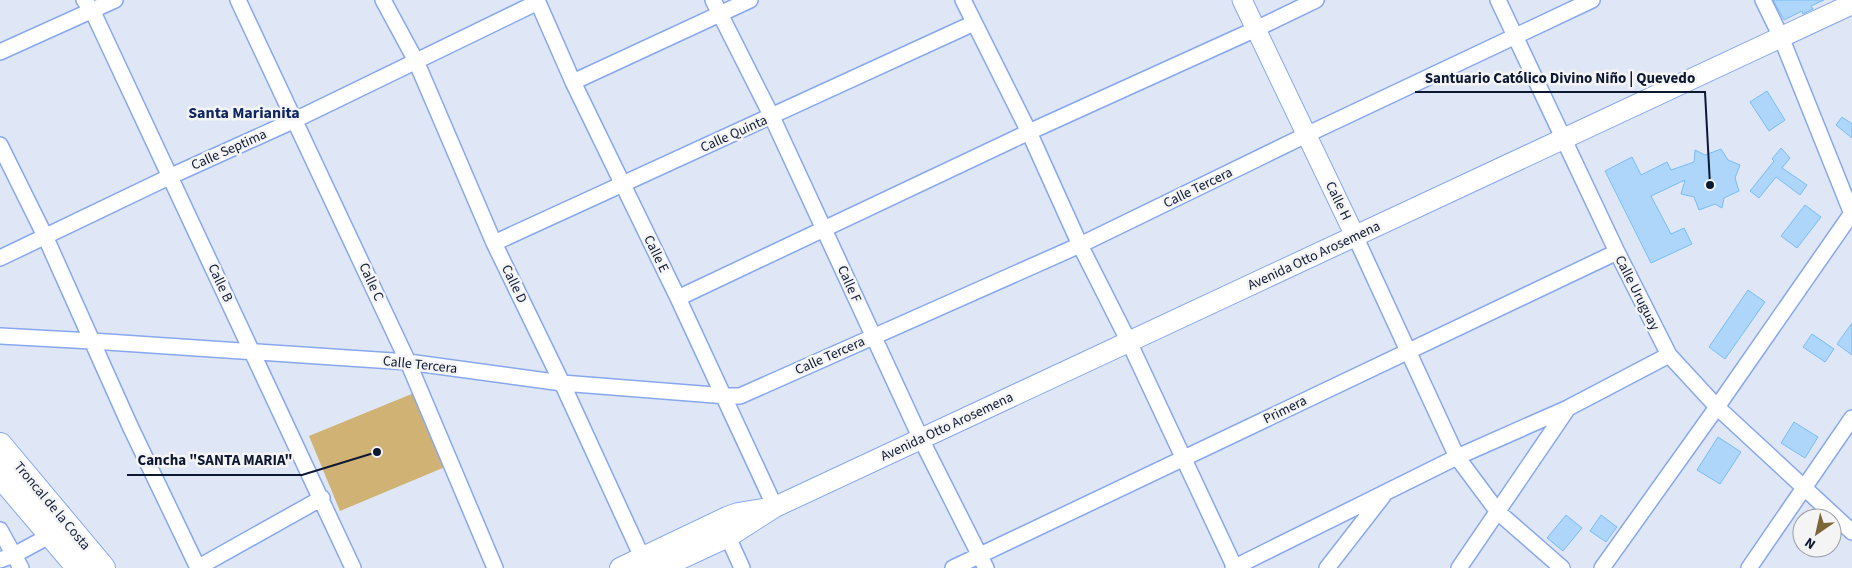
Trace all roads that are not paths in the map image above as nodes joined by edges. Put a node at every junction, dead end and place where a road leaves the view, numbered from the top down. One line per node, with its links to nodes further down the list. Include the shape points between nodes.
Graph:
1 (115, 0): 14 (street)
2 (238, 0): 24 (street, Calle C)
3 (383, 0): 21 (street, Calle D)
4 (713, 0): 15 (street, Calle F)
5 (750, 0): 15 (street)
6 (963, 0): 16 (street)
7 (1242, 0): 17 (street, Calle H)
8 (1316, 0): 17 (street)
9 (1498, 0): 18 (street, Calle Uruguay)
10 (1592, 0): 18 (street, Calle Tercera)
11 (1763, 0): 19 (street)
12 (537, 1): 21 (street, Calle Septima); 22 (street, Calle E)
13 (1852, 4): 19 (main road, Avenida Otto Arosemena)
14 (88, 5): 20 (street); 29 (street, Calle B)
15 (720, 15): 22 (street); 23 (street, Calle F)
16 (974, 23): 23 (street, Calle Quinta); 25 (street)
17 (1256, 29): 25 (street); 26 (street, Calle H)
18 (1515, 37): 26 (street, Calle Tercera); 27 (street, Calle Uruguay)
19 (1781, 37): 27 (main road, Avenida Otto Arosemena); 31 (street)
20 (0, 52)
21 (416, 61): 24 (street, Calle Septima); 35 (street, Calle D)
22 (573, 82): 30 (street, Calle E)
23 (772, 117): 30 (street, Calle Quinta); 32 (street, Calle F)
24 (295, 120): 29 (street, Calle Septima); 47 (street, Calle C)
25 (1029, 132): 32 (street); 36 (street)
26 (1306, 135): 34 (street, Calle H); 36 (street, Calle Tercera)
27 (1563, 139): 34 (main road, Avenida Otto Arosemena); 37 (street, Calle Uruguay)
28 (0, 146): 33 (street)
29 (169, 177): 33 (street, Calle Septima); 45 (street, Calle B)
30 (622, 183): 35 (street, Calle Quinta); 39 (street, Calle E)
31 (1852, 213): 50 (street)
32 (825, 229): 39 (street); 41 (street, Calle F)
33 (45, 236): 38 (street, Calle Septima); 42 (street)
34 (1355, 236): 43 (main road, Avenida Otto Arosemena); 44 (street, Calle H)
35 (494, 243): 48 (street, Calle D)
36 (1080, 245): 41 (street, Calle Tercera); 43 (street)
37 (1617, 252): 44 (street, Primera); 46 (street, Calle Uruguay)
38 (0, 258)
39 (678, 298): 49 (street, Calle E)
40 (0, 336): 42 (street, Calle Tercera)
41 (873, 338): 49 (street, Calle Tercera, via 740,396); 53 (street, Calle F)
42 (92, 341): 45 (street, Calle Tercera); 72 (street)
43 (1129, 342): 53 (main road, Avenida Otto Arosemena); 56 (street)
44 (1408, 350): 55 (street, Calle H); 56 (street, Primera)
45 (252, 352): 47 (street, Calle Tercera); 60 (street, Calle B)
46 (1669, 355): 50 (street, Calle Uruguay); 51 (street)
47 (408, 362): 48 (street, Calle Tercera); 74 (street, Calle C)
48 (562, 383): 49 (street, Calle Tercera); 69 (street, Calle D)
49 (723, 395): 61 (street, Calle E)
50 (1717, 407): 58 (street, Calle Uruguay); 83 (street)
51 (1568, 408): 55 (street); 62 (street)
52 (1852, 418): 58 (street)
53 (921, 439): 61 (main road, Avenida Otto Arosemena); 68 (street, Calle F)
54 (0, 444): 71 (highway, Troncal de la Costa)
55 (1456, 457): 59 (street); 62 (street, Calle H)
56 (1183, 459): 68 (street, Primera); 79 (street)
57 (0, 475): 65 (highway, Troncal de la Costa)
58 (1804, 488): 64 (street, Calle Uruguay); 84 (street)
59 (1386, 492): 79 (street); 80 (street)
60 (322, 498): 72 (street); 73 (street, Calle B)
61 (776, 507): 66 (main road, Avenida Otto Arosemena); 69 (main road, Avenida Otto Arosemena, via 727,516)
62 (1498, 512): 81 (street); 82 (street, Calle H)
63 (0, 530): 67 (street)
64 (1852, 532)
65 (51, 535): 67 (street); 70 (highway, Troncal de la Costa)
66 (728, 537): 76 (main road, Avenida Otto Arosemena); 77 (street)
67 (12, 561)
68 (983, 562): 78 (street, Primera)
69 (644, 563): 75 (main road, Avenida Otto Arosemena)
70 (79, 568)
71 (103, 568)
72 (198, 568)
73 (354, 568)
74 (495, 568)
75 (620, 568)
76 (661, 568)
77 (742, 568)
78 (953, 568)
79 (1234, 568)
80 (1327, 568)
81 (1459, 568)
82 (1562, 568)
83 (1602, 568)
84 (1749, 568)

